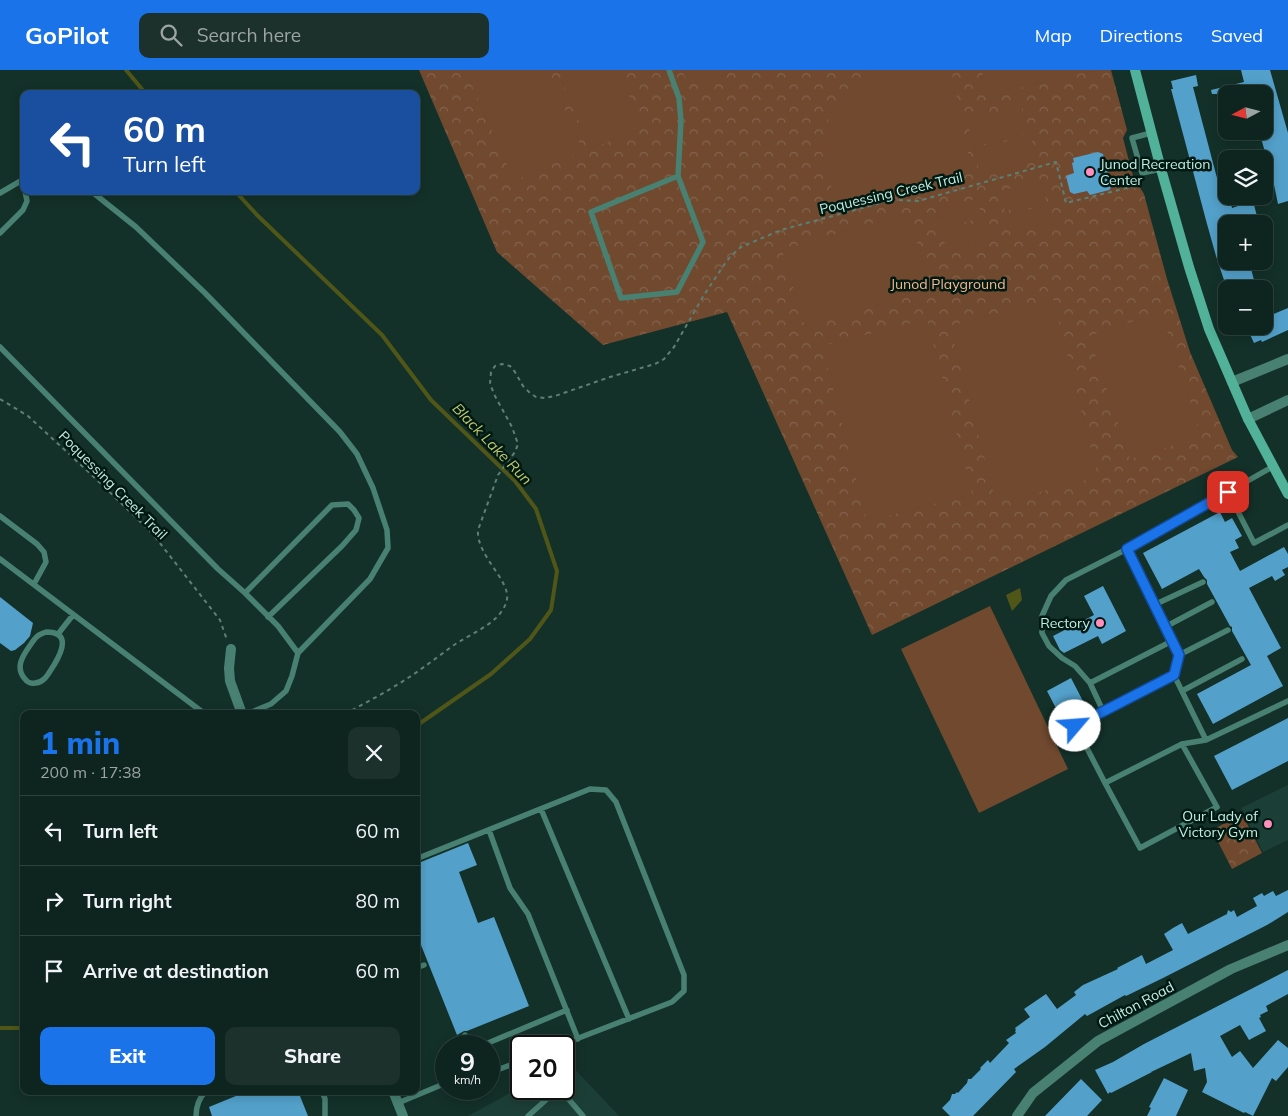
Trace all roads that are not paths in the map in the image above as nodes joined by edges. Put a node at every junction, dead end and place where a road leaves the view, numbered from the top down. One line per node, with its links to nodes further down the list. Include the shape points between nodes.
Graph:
1 (669, 70): 5 (lane, via 680,106)
2 (1135, 70): 3 (street)
3 (1151, 133): 4 (street); 4 (lane, via 1132,138 1142,173)
4 (1161, 170): 13 (street, via 1206,320)
5 (678, 176): 5 (lane, via 592,212 621,298 677,292 703,242)
6 (20, 181): 7 (lane)
7 (0, 193)
8 (25, 195): 10 (lane, via 27,201 23,210)
9 (96, 195): 35 (lane, via 136,227 205,293 340,432 357,454 373,488 387,530 388,548 370,579)
10 (0, 233)
11 (0, 347): 25 (lane)
12 (1288, 359): 13 (street)
13 (1232, 382): 15 (street)
14 (1288, 400): 15 (street)
15 (1248, 419): 16 (street)
16 (1274, 466): 17 (lane); 18 (street)
17 (1228, 492): 20 (lane, via 1254,543); 21 (lane)
18 (1288, 494)
19 (0, 516): 24 (lane, via 44,552 46,562)
20 (1288, 525)
21 (1127, 549): 27 (lane); 39 (lane, via 1066,580 1051,596 1042,616 1042,633 1049,646 1075,666)
22 (0, 559): 24 (lane)
23 (1202, 582): 27 (lane)
24 (34, 584): 28 (lane)
25 (245, 593): 29 (lane); 29 (lane, via 332,505 348,504 354,510 359,518 356,530)
26 (1212, 602): 30 (lane)
27 (1154, 605): 30 (lane)
28 (73, 614): 32 (lane); 42 (lane)
29 (268, 617): 35 (lane)
30 (1165, 627): 33 (lane)
31 (1228, 630): 36 (lane)
32 (58, 634): 32 (lane, via 46,632 37,636 21,658 23,678 29,683 44,680 61,653)
33 (1172, 641): 36 (lane); 39 (lane)
34 (231, 649): 43 (street, via 230,681)
35 (298, 653): 44 (lane, via 286,691 271,704)
36 (1179, 655): 38 (lane)
37 (1242, 659): 40 (lane)
38 (1174, 675): 40 (lane); 45 (lane)
39 (1090, 683): 45 (lane)
40 (1182, 691): 46 (lane)
41 (1288, 701): 46 (lane)
42 (199, 710)
43 (241, 710)
44 (257, 710)
45 (1103, 711): 48 (lane, via 1075,726)
46 (1206, 740): 47 (lane)
47 (1182, 744): 48 (lane); 48 (lane, via 1217,807 1140,848)
48 (1105, 783)
49 (541, 809): 50 (lane); 56 (lane); 56 (lane, via 590,789 606,790 616,802 684,975 684,991 672,1002)
50 (489, 830): 51 (lane); 55 (lane, via 510,888 528,914)
51 (420, 857)
52 (1288, 945): 74 (street, Chilton Road, via 1231,969 1098,1041 1033,1093)
53 (424, 965): 54 (lane)
54 (420, 966)
55 (567, 1010): 57 (lane); 58 (lane)
56 (629, 1019): 58 (lane)
57 (500, 1038)
58 (578, 1039): 59 (lane)
59 (575, 1040)
60 (435, 1088): 61 (lane)
61 (420, 1094)
62 (202, 1095): 69 (lane, via 196,1106)
63 (324, 1095): 70 (lane)
64 (395, 1095): 68 (street)
65 (417, 1095): 68 (lane)
66 (546, 1100): 72 (lane)
67 (569, 1100): 73 (lane)
68 (398, 1103): 71 (street)
69 (196, 1116)
70 (325, 1116)
71 (403, 1116)
72 (528, 1116)
73 (584, 1116)
74 (1017, 1116)

